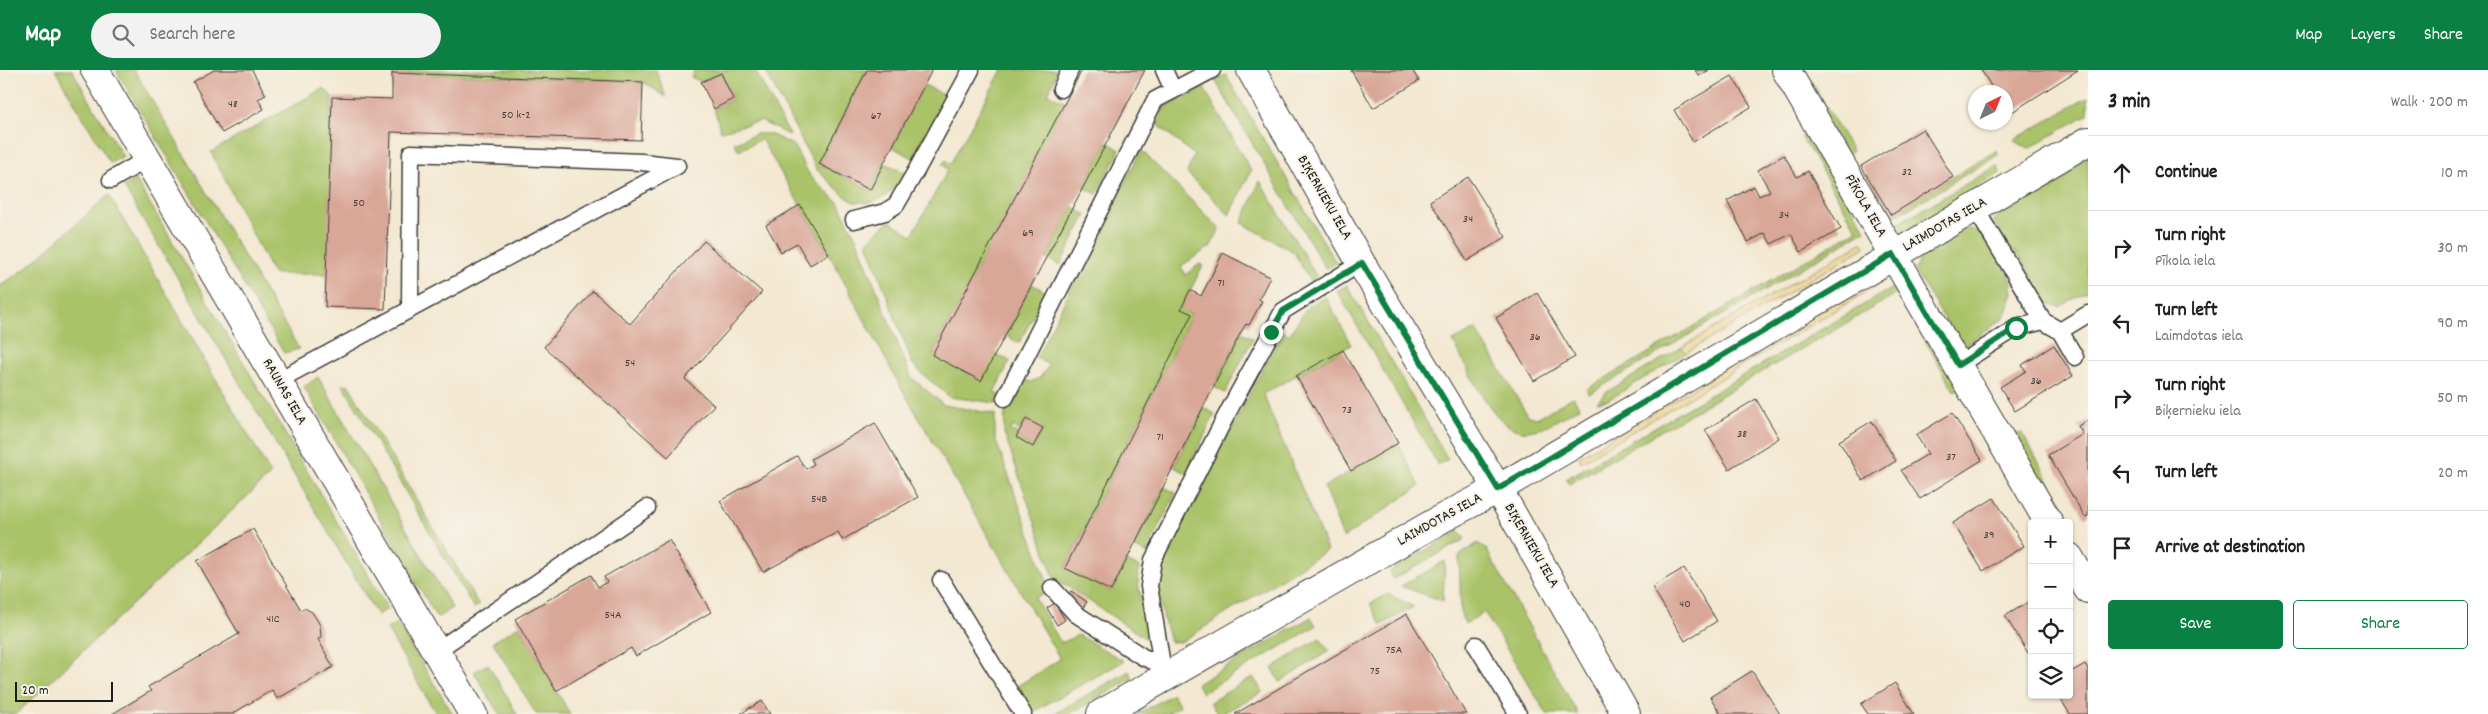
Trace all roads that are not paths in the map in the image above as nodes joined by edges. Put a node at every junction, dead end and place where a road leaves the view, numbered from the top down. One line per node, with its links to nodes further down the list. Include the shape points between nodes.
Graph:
1 (971, 70): 14 (lane, via 896,205 885,212)
2 (1070, 70): 8 (lane)
3 (1164, 70): 9 (lane)
4 (1212, 70): 9 (lane)
5 (1251, 70): 16 (street, BIĶERNIEKU IELA)
6 (1786, 70): 15 (street, PĪKOLA IELA)
7 (98, 71): 11 (street, RAUNAS IELA)
8 (1061, 89)
9 (1173, 90): 24 (lane, via 1155,100)
10 (2088, 141): 13 (street, LAIMDOTAS IELA)
11 (147, 159): 12 (lane); 23 (street, RAUNAS IELA)
12 (111, 180)
13 (1975, 208): 15 (street, LAIMDOTAS IELA); 19 (lane)
14 (854, 220)
15 (1893, 254): 22 (street, PĪKOLA IELA); 25 (street, LAIMDOTAS IELA)
16 (1362, 263): 25 (street, BIĶERNIEKU IELA); 34 (lane, via 1283,311 1153,560 1149,586)
17 (410, 309): 17 (lane, via 608,203 677,166 411,153); 23 (lane)
18 (2088, 314): 20 (lane)
19 (2043, 321): 20 (lane); 22 (lane, via 2016,328)
20 (2060, 331): 21 (lane)
21 (2076, 357)
22 (1958, 365): 27 (street, PĪKOLA IELA)
23 (277, 381): 33 (street, RAUNAS IELA)
24 (1005, 398)
25 (1498, 489): 34 (street, LAIMDOTAS IELA); 39 (street, BIĶERNIEKU IELA)
26 (646, 508): 33 (lane)
27 (2047, 519)
28 (2073, 564): 31 (street)
29 (941, 580): 36 (lane)
30 (1052, 588): 34 (lane, via 1076,614)
31 (2088, 589)
32 (1476, 645): 38 (lane)
33 (436, 651): 35 (street, RAUNAS IELA)
34 (1165, 671): 37 (street, LAIMDOTAS IELA)
35 (473, 714)
36 (1022, 714)
37 (1101, 714)
38 (1518, 714)
39 (1626, 714)

